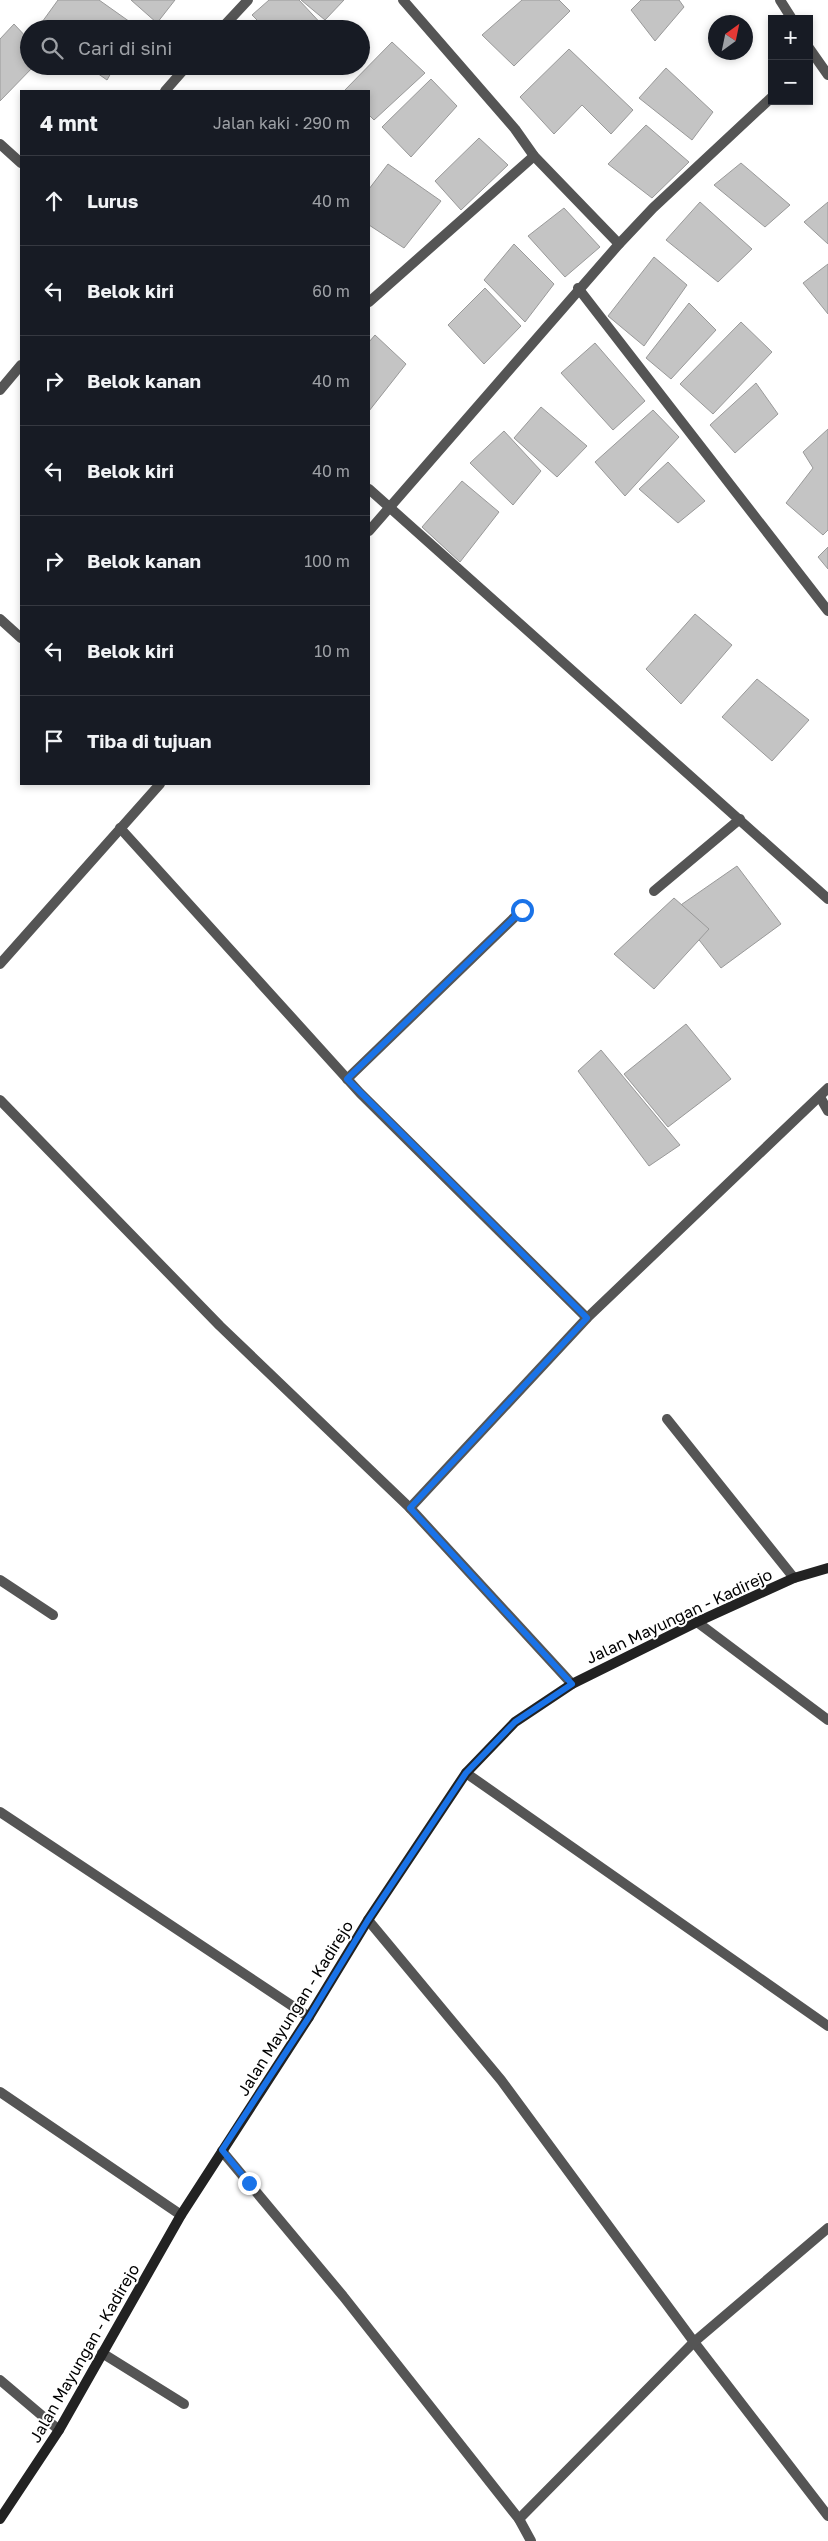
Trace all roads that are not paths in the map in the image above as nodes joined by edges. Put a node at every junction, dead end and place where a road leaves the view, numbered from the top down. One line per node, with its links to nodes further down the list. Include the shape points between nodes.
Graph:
1 (248, 0): 5 (street)
2 (403, 0): 12 (street, via 515,129)
3 (780, 0): 4 (street)
4 (789, 15)
5 (229, 20)
6 (813, 57): 8 (street)
7 (179, 75): 9 (street)
8 (828, 75)
9 (166, 90)
10 (768, 100): 14 (street)
11 (0, 144): 13 (street)
12 (534, 156): 14 (street); 16 (street)
13 (20, 162)
14 (618, 244): 15 (street)
15 (578, 288): 20 (street); 22 (street)
16 (370, 301)
17 (20, 365): 18 (street)
18 (0, 390)
19 (370, 490): 20 (street)
20 (388, 508): 21 (street); 28 (street)
21 (370, 530)
22 (828, 611)
23 (0, 619): 24 (street)
24 (8, 626): 25 (street); 26 (street)
25 (0, 634)
26 (20, 637)
27 (159, 785): 29 (street)
28 (740, 819): 30 (street); 31 (street)
29 (120, 828): 33 (street); 34 (street)
30 (654, 891)
31 (828, 899)
32 (522, 910): 34 (street)
33 (0, 964)
34 (347, 1079): 39 (street)
35 (828, 1088): 36 (street)
36 (820, 1097): 38 (street); 39 (street)
37 (0, 1100): 41 (street, via 220,1326)
38 (828, 1112)
39 (587, 1318): 41 (street)
40 (667, 1419): 43 (street)
41 (410, 1508): 47 (street)
42 (828, 1568): 43 (main road, Jalan Mayungan - Kadirejo)
43 (794, 1578): 46 (main road, Jalan Mayungan - Kadirejo)
44 (0, 1580): 45 (street)
45 (53, 1615)
46 (697, 1622): 47 (main road, Jalan Mayungan - Kadirejo); 48 (street)
47 (572, 1684): 49 (main road, Jalan Mayungan - Kadirejo, via 515,1722)
48 (828, 1720)
49 (466, 1773): 51 (main road, Jalan Mayungan - Kadirejo); 53 (street)
50 (0, 1812): 52 (street)
51 (368, 1920): 52 (main road, Jalan Mayungan - Kadirejo); 58 (street, via 501,2080)
52 (309, 2017): 55 (main road, Jalan Mayungan - Kadirejo)
53 (828, 2026)
54 (0, 2092): 56 (street)
55 (222, 2150): 56 (main road, Jalan Mayungan - Kadirejo); 65 (street, via 343,2296)
56 (181, 2215): 59 (main road, Jalan Mayungan - Kadirejo)
57 (828, 2228): 58 (street)
58 (694, 2342): 63 (street); 65 (street)
59 (102, 2353): 61 (street); 62 (main road, Jalan Mayungan - Kadirejo)
60 (0, 2380): 62 (street)
61 (184, 2404)
62 (59, 2430): 64 (main road, Jalan Mayungan - Kadirejo)
63 (828, 2516)
64 (0, 2519)
65 (519, 2519): 66 (street)
66 (531, 2541)

